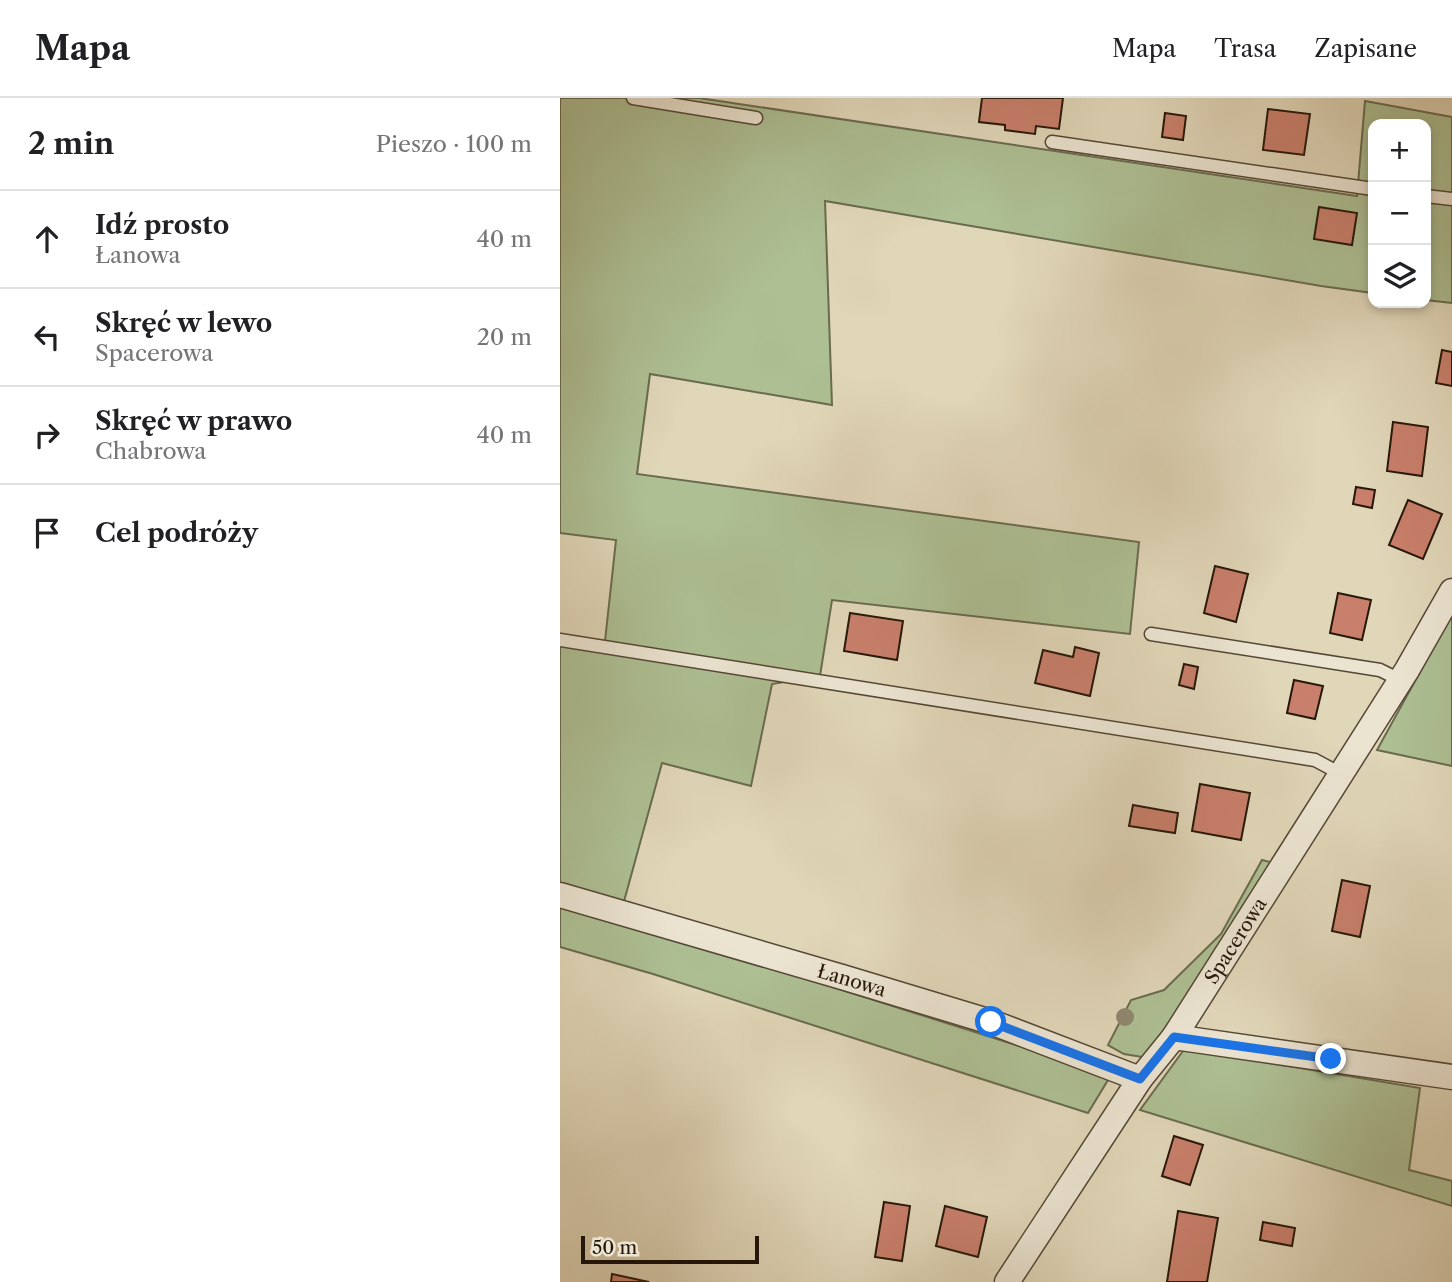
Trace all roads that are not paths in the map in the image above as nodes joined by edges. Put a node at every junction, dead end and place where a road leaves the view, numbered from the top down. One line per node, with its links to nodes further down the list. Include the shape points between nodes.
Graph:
1 (634, 98): 2 (lane)
2 (756, 118)
3 (1052, 142): 4 (lane)
4 (1368, 188)
5 (1431, 197): 6 (lane)
6 (1452, 199)
7 (1452, 591): 10 (street, Spacerowa)
8 (1151, 635): 10 (lane, via 1380,670)
9 (560, 640): 11 (lane, via 1315,760)
10 (1400, 680): 11 (street, Spacerowa)
11 (1341, 774): 13 (street, Spacerowa)
12 (560, 895): 15 (street, Łanowa, via 991,1022)
13 (1174, 1037): 14 (street); 15 (street, Spacerowa)
14 (1452, 1077)
15 (1140, 1079): 16 (street, Spacerowa)
16 (1007, 1282)

